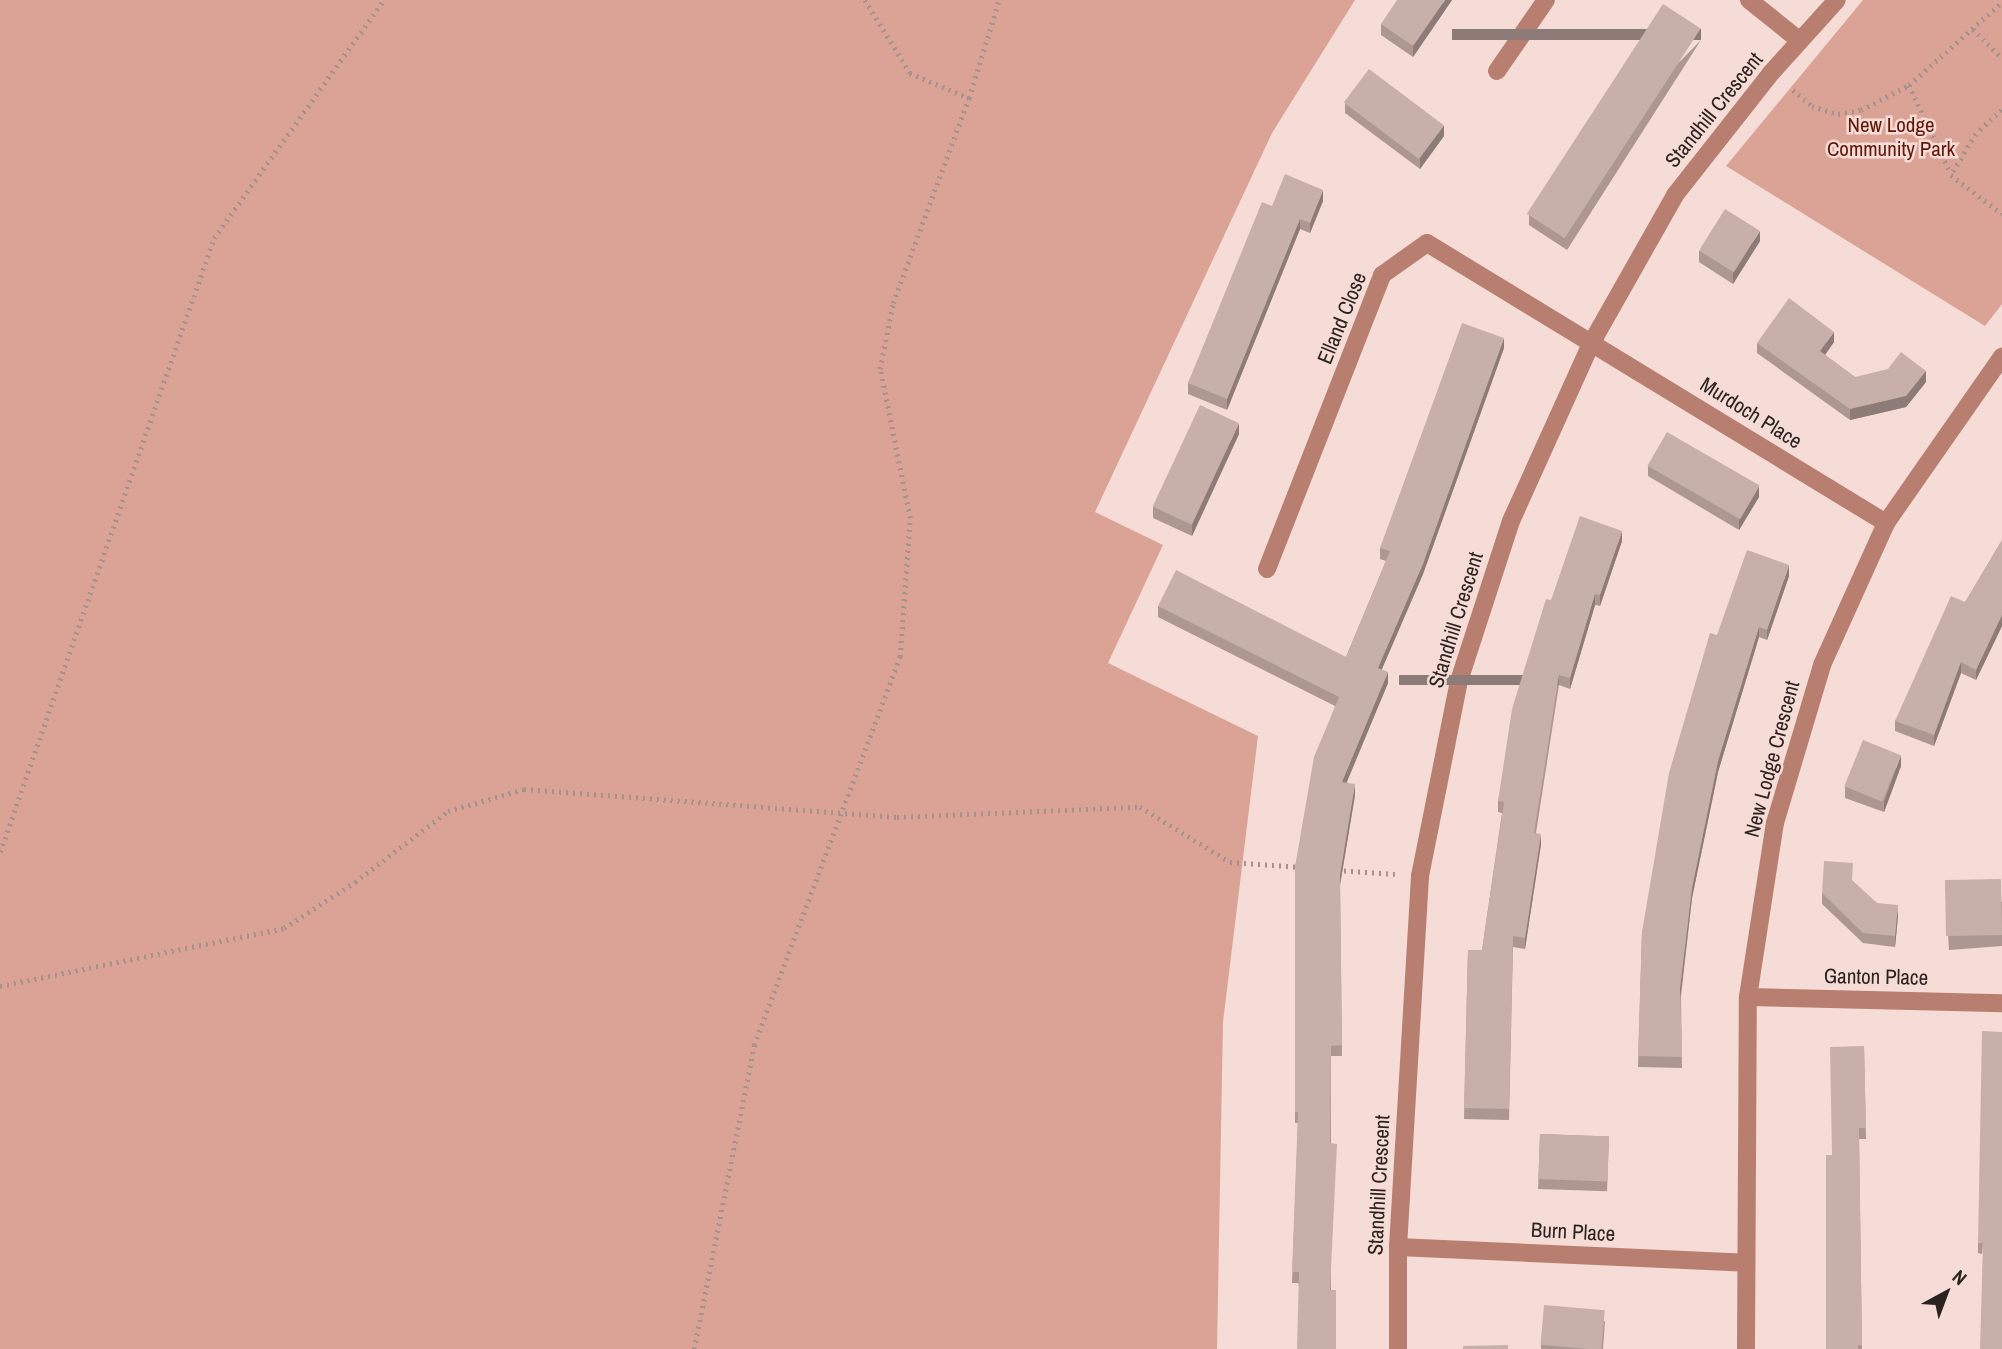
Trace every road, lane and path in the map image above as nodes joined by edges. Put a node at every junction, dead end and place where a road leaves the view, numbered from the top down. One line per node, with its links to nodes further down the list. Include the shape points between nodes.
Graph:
1 (384, 0): 23 (path, via 214,238)
2 (866, 0): 14 (path, via 910,73)
3 (999, 0): 14 (path)
4 (1546, 0): 11 (street)
5 (1749, 0): 9 (street)
6 (1837, 0): 9 (street, Standhill Crescent)
7 (2002, 2): 8 (path)
8 (1973, 29): 10 (path); 13 (path)
9 (1799, 40): 12 (street, Standhill Crescent)
10 (2002, 58)
11 (1497, 71)
12 (1772, 73): 13 (path, via 1812,106 1838,114 1861,110); 18 (street, Standhill Crescent, via 1675,195)
13 (1909, 85): 16 (path)
14 (969, 98): 22 (path, via 893,303 880,369 910,518 900,657)
15 (2002, 110): 16 (path, via 1976,134)
16 (1951, 175): 17 (path)
17 (2002, 214)
18 (1592, 342): 20 (street, Murdoch Place); 21 (street, Elland Close, via 1427,243 1382,275); 26 (street, Standhill Crescent, via 1507,533 1459,681)
19 (2002, 357): 20 (street, New Lodge Crescent)
20 (1886, 523): 28 (street, New Lodge Crescent, via 1822,665 1775,823)
21 (1267, 569)
22 (840, 811): 24 (path, via 897,817 1140,807 1230,862); 27 (path, via 524,789 448,811 355,882 284,928); 32 (path, via 754,1045)
23 (0, 852)
24 (1312, 868)
25 (1325, 869): 26 (path)
26 (1420, 876): 30 (street, Standhill Crescent)
27 (0, 986)
28 (1748, 997): 29 (street, Ganton Place); 31 (street, New Lodge Crescent)
29 (2002, 1003)
30 (1398, 1247): 31 (street, Burn Place); 33 (street, Standhill Crescent)
31 (1746, 1263): 34 (street, New Lodge Crescent)
32 (694, 1349)
33 (1398, 1349)
34 (1746, 1349)

